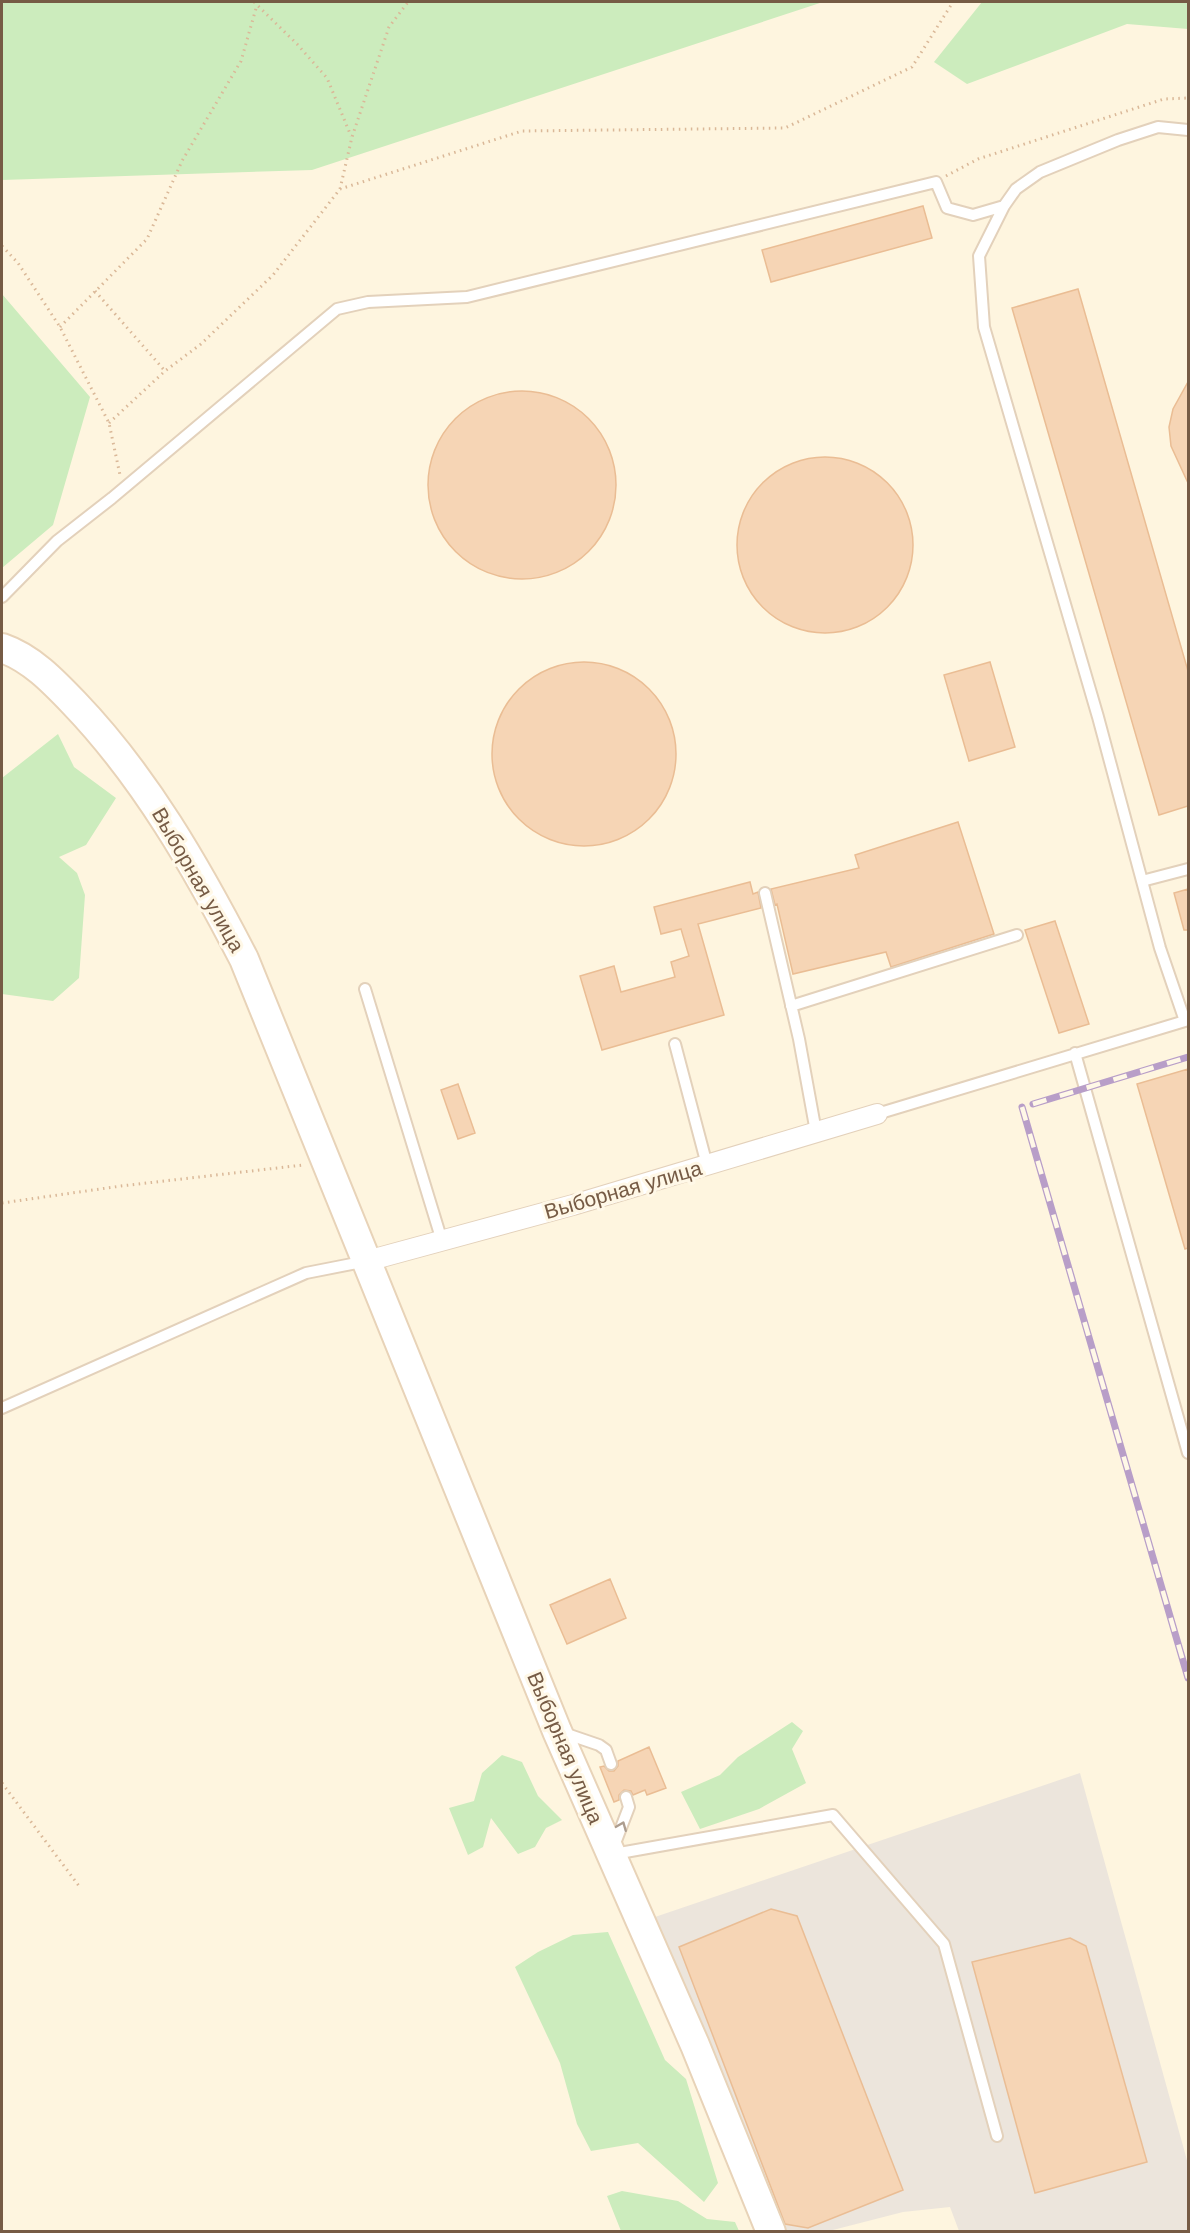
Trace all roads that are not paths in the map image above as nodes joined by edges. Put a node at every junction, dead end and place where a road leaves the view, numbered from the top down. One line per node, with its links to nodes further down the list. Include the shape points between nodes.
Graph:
1 (1188, 130): 2 (lane, via 1158,127 1040,172 1016,189)
2 (1004, 206): 3 (lane, via 973,215 947,208 936,182 467,297 368,302 337,309 57,541); 6 (lane, via 979,256 984,327)
3 (2, 597)
4 (2, 648): 18 (main road, Выборная улица, via 48,676 94,724 134,773 211,894 244,959)
5 (1188, 869): 6 (lane)
6 (1142, 881): 11 (lane)
7 (765, 893): 10 (lane)
8 (1017, 935): 10 (lane)
9 (365, 989): 17 (lane)
10 (791, 1006): 15 (lane)
11 (1186, 1021): 13 (lane)
12 (675, 1044): 16 (lane)
13 (1075, 1053): 14 (lane); 20 (lane)
14 (877, 1114): 15 (street, Выборная улица)
15 (816, 1132): 16 (street, Выборная улица)
16 (707, 1165): 17 (street, Выборная улица)
17 (442, 1240): 18 (street, Выборная улица)
18 (367, 1261): 19 (lane, via 306,1273); 21 (main road, Выборная улица)
19 (2, 1408)
20 (1188, 1453)
21 (557, 1731): 22 (lane, via 599,1745 606,1750); 24 (main road, Выборная улица)
22 (611, 1764)
23 (626, 1797): 24 (lane, one-way to 23, via 629,1807)
24 (610, 1855): 25 (lane, via 833,1815 944,1944); 26 (main road, Выборная улица)
25 (997, 2136)
26 (771, 2232)

